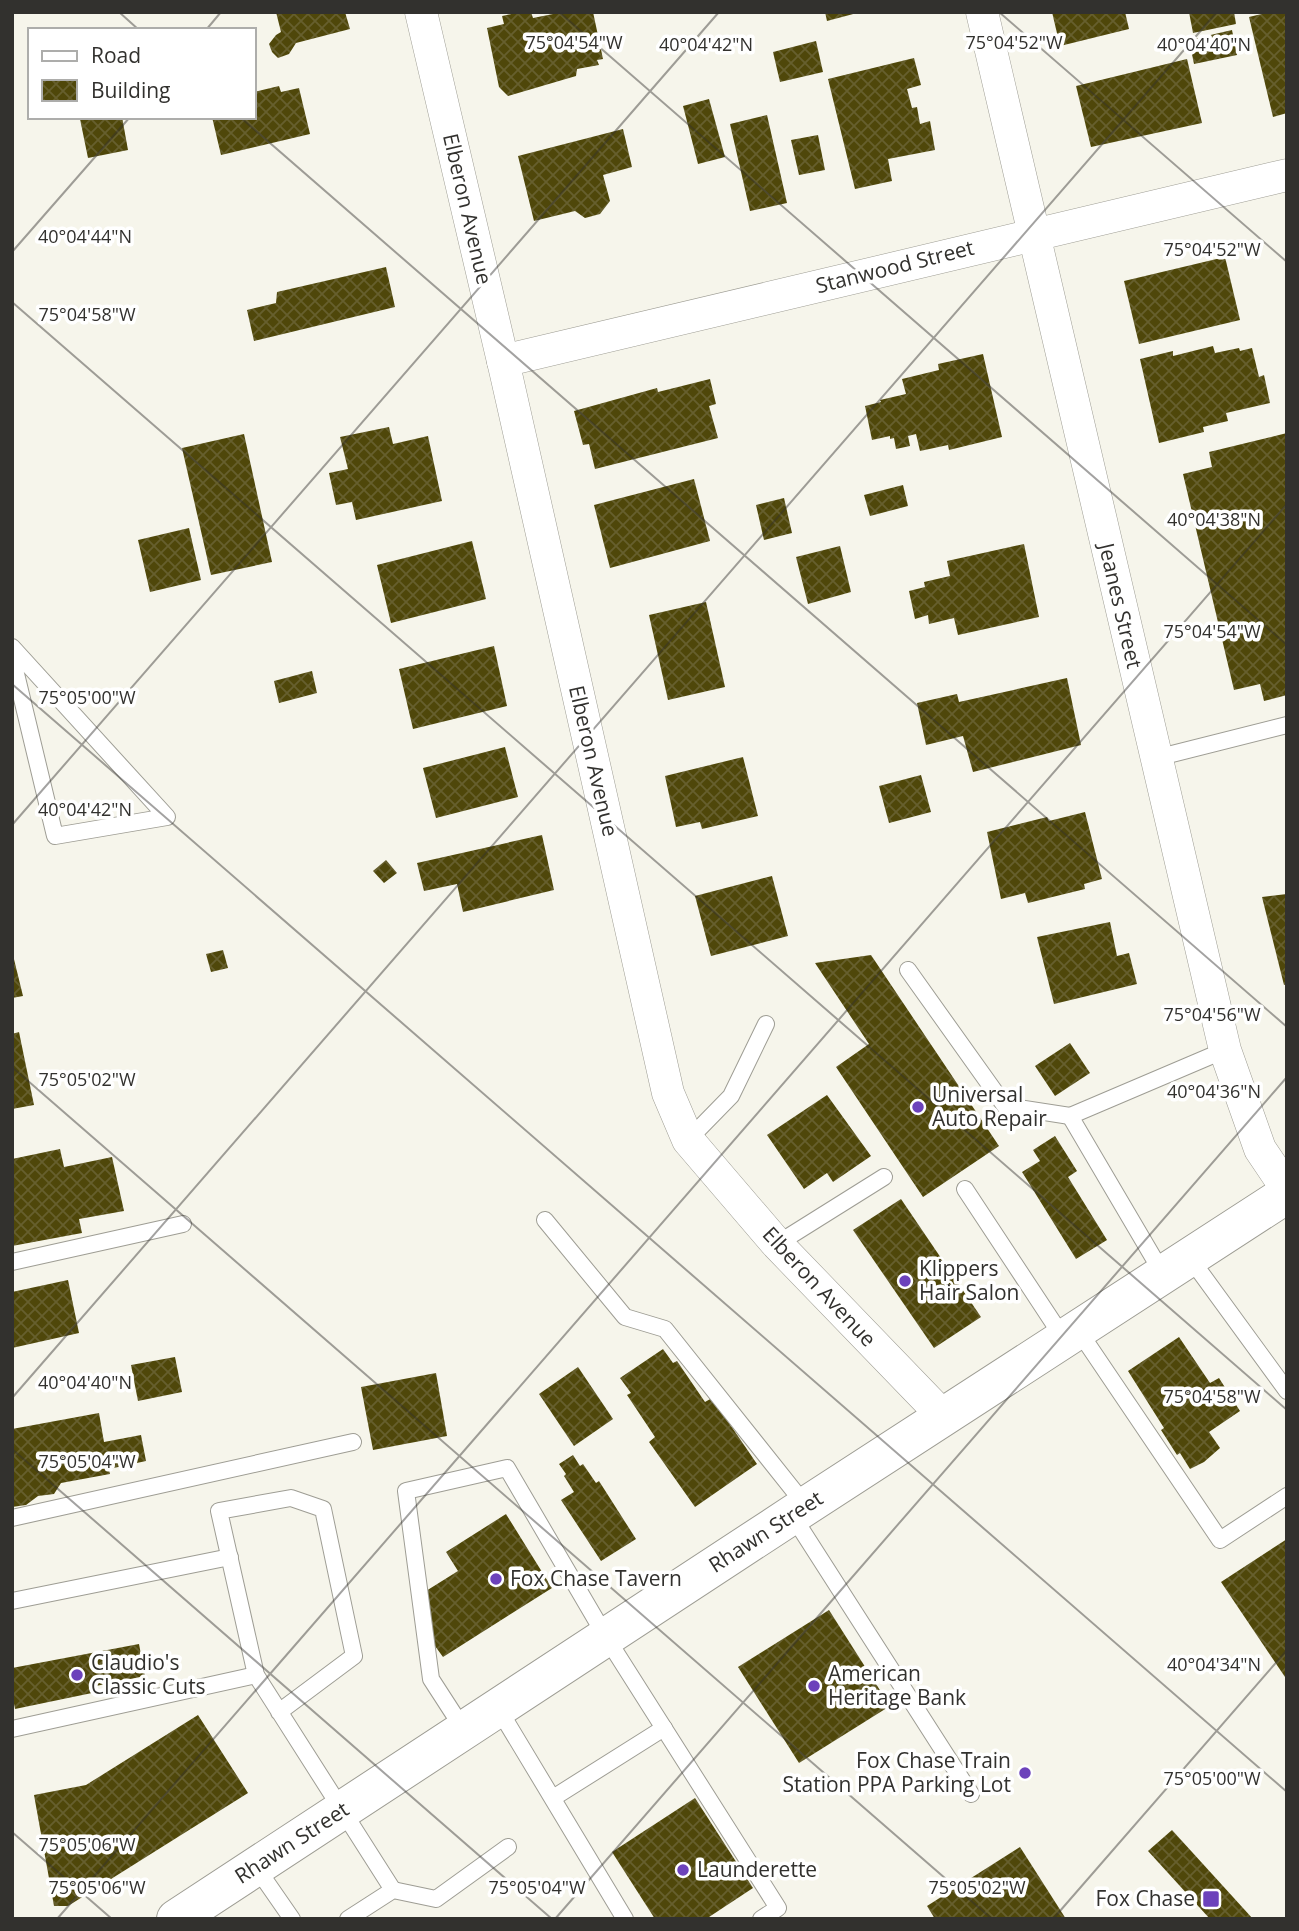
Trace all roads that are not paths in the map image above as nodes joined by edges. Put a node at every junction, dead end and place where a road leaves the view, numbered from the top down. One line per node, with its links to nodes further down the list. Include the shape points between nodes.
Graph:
1 (421, 12): 5 (street, Elberon Avenue)
2 (982, 12): 4 (street, Jeanes Street)
3 (1287, 174): 4 (street, Stanwood Street)
4 (1034, 234): 5 (street, Stanwood Street); 9 (street, Jeanes Street)
5 (503, 361): 14 (street, Elberon Avenue, via 668,1093)
6 (12, 647): 7 (lane, via 167,817 55,836)
7 (12, 657)
8 (1287, 725): 9 (lane)
9 (1156, 758): 12 (street, Jeanes Street)
10 (908, 970): 13 (lane, via 1005,1106)
11 (766, 1024): 14 (lane, via 731,1096)
12 (1224, 1050): 13 (lane); 17 (street, Jeanes Street, via 1260,1149)
13 (1070, 1116): 22 (lane)
14 (688, 1140): 20 (street, Elberon Avenue)
15 (884, 1177): 20 (lane)
16 (965, 1189): 23 (lane)
17 (1287, 1191): 22 (main road, Rhawn Street)
18 (545, 1220): 28 (lane, via 625,1317 665,1329)
19 (183, 1224): 21 (lane)
20 (777, 1244): 25 (street, Elberon Avenue)
21 (12, 1262)
22 (1177, 1266): 23 (main road, Rhawn Street); 24 (lane)
23 (1071, 1335): 25 (main road, Rhawn Street); 27 (lane, via 1220,1540)
24 (1287, 1391)
25 (944, 1417): 28 (main road, Rhawn Street)
26 (353, 1443): 29 (lane)
27 (1287, 1496)
28 (799, 1511): 32 (main road, Rhawn Street); 39 (lane)
29 (12, 1518)
30 (230, 1557): 31 (lane); 33 (lane); 35 (lane, via 219,1511 291,1498 323,1509 354,1656)
31 (12, 1601)
32 (606, 1637): 34 (main road, Rhawn Street); 36 (lane); 38 (lane, via 507,1468 406,1491 431,1679)
33 (256, 1675): 35 (lane); 37 (lane)
34 (498, 1708): 38 (main road, Rhawn Street); 40 (lane)
35 (279, 1712): 41 (lane)
36 (664, 1727): 40 (lane); 45 (lane)
37 (12, 1729)
38 (464, 1730): 41 (main road, Rhawn Street)
39 (971, 1794)
40 (553, 1798): 49 (lane)
41 (341, 1811): 43 (main road, Rhawn Street); 44 (lane)
42 (508, 1847): 44 (lane, via 436,1899)
43 (256, 1867): 46 (main road, Rhawn Street); 47 (lane)
44 (393, 1890): 48 (lane)
45 (782, 1913): 50 (lane)
46 (176, 1919)
47 (292, 1919)
48 (348, 1919)
49 (625, 1919)
50 (761, 1919)

